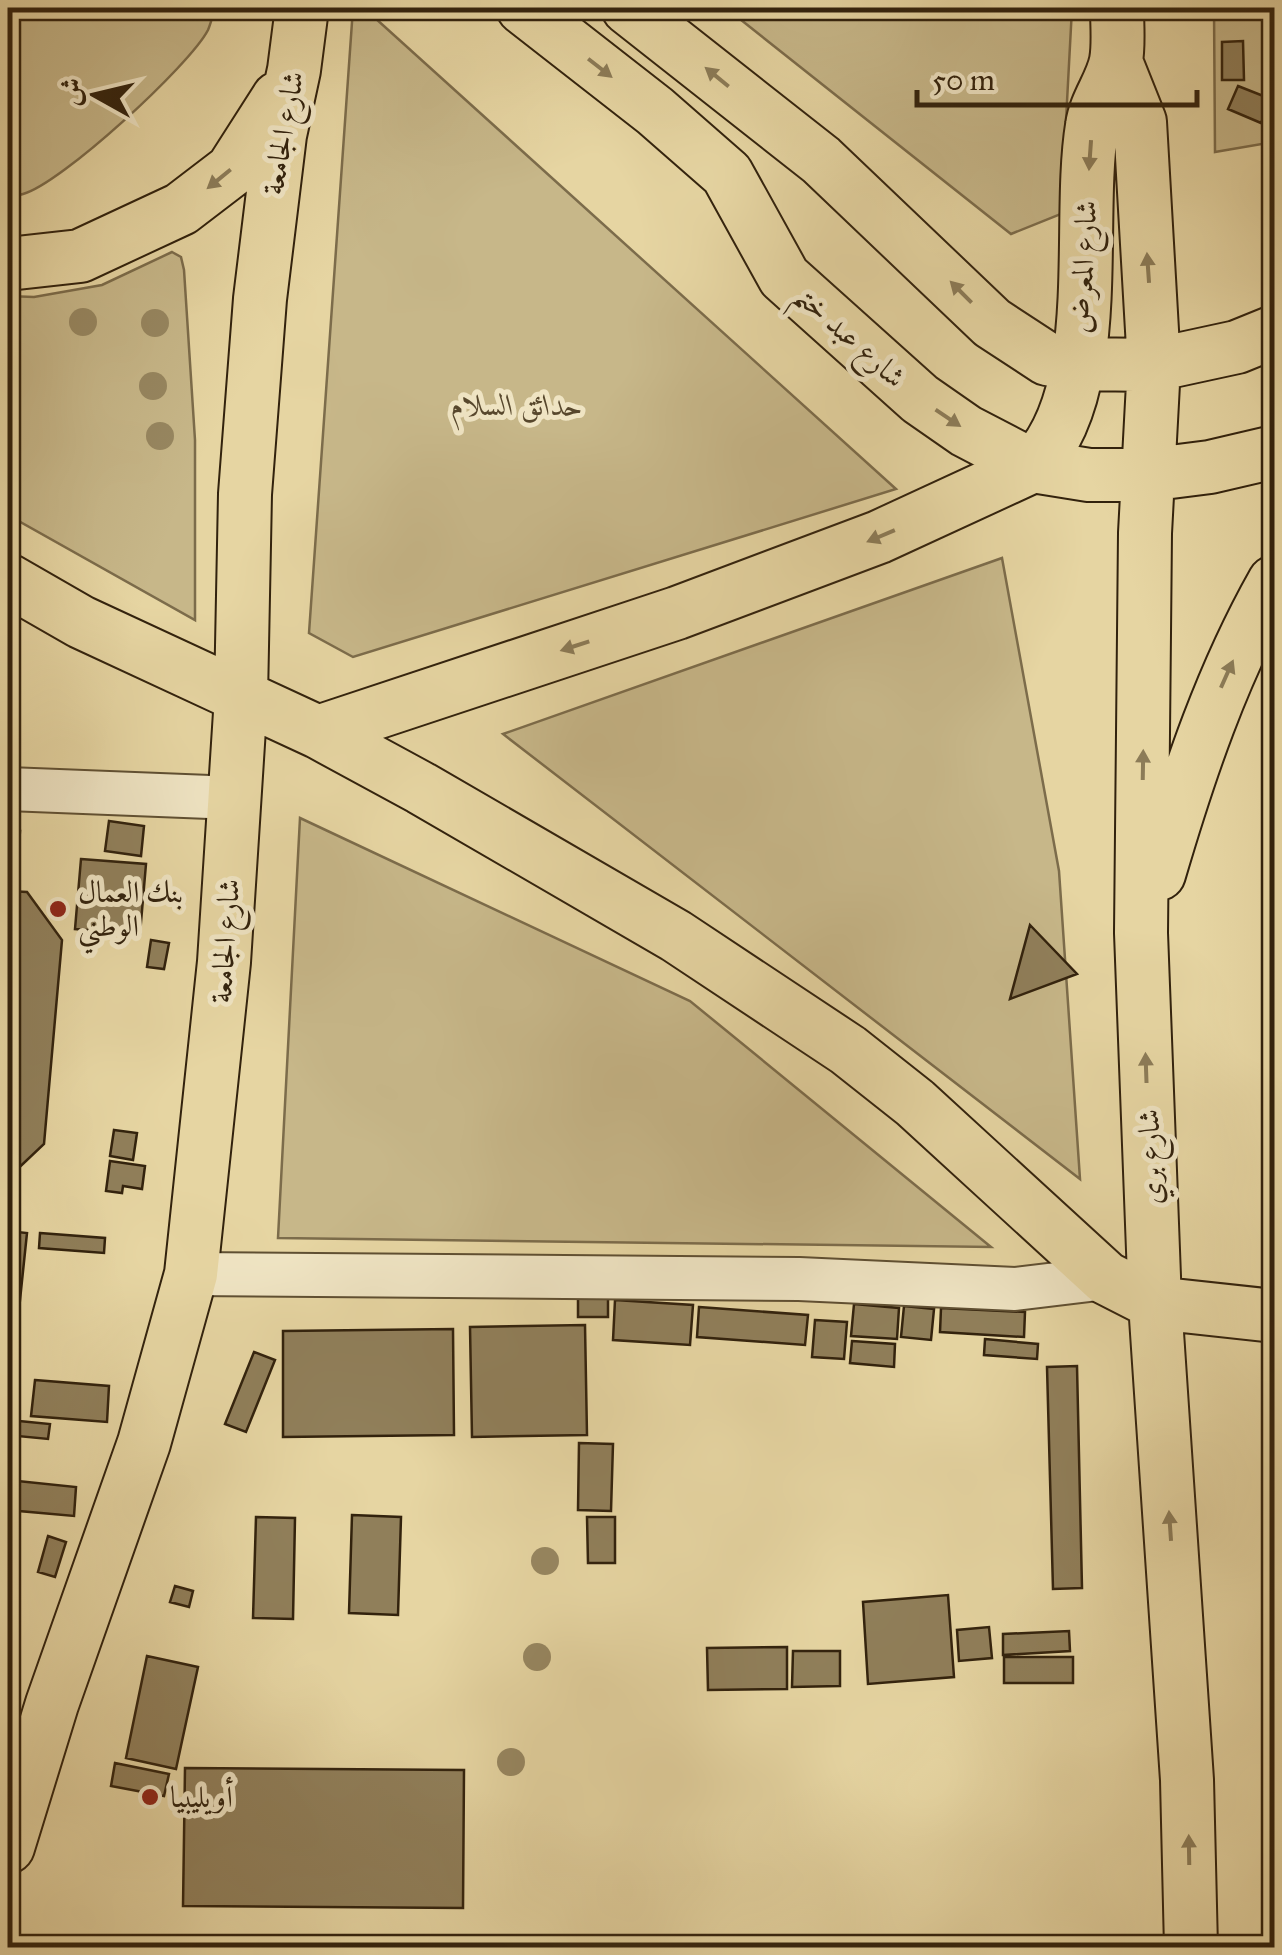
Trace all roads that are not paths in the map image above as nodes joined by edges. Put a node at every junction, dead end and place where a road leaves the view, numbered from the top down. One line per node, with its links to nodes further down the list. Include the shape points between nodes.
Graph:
1 (302, 8): 6 (main road, شارع الجامعة)
2 (523, 8): 12 (main road, شارع عبد ختم, one-way to 12, via 726,174 784,277 879,363 966,431)
3 (628, 8): 9 (main road, one-way to 3, via 1047,359 992,322 820,160)
4 (1117, 8): 5 (main road, شارع المعرض)
5 (1116, 62): 9 (main road, شارع المعرض, one-way to 9, via 1092,122); 10 (main road, شارع المعرض, one-way to 5, via 1140,122)
6 (294, 70): 7 (main road, one-way to 7, via 232,170 181,209 80,256); 16 (main road, شارع الجامعة, via 260,299)
7 (8, 264)
8 (1274, 332): 10 (main road)
9 (1077, 364): 10 (main road); 12 (main road, شارع المعرض, via 1060,430)
10 (1154, 365): 13 (main road, شارع بري)
11 (1274, 452): 13 (main road, شارع عبد ختم)
12 (1034, 466): 13 (main road, شارع عبد ختم); 17 (main road, one-way to 17, via 879,537 678,613)
13 (1147, 476): 20 (main road, شارع بري, one-way to 13)
14 (8, 580): 16 (main road)
15 (1274, 582): 20 (main road, one-way to 15, via 1201,737)
16 (241, 697): 17 (main road); 19 (main road, شارع الجامعة)
17 (318, 732): 22 (main road, via 676,936 848,1050)
18 (8, 790): 19 (street)
19 (235, 798): 21 (main road, شارع الجامعة)
20 (1141, 932): 23 (main road, شارع بري, one-way to 20)
21 (191, 1274): 22 (street, via 799,1278 1015,1289); 25 (main road, شارع الجامعة, via 144,1443)
22 (1106, 1278): 23 (main road)
23 (1156, 1303): 24 (main road); 26 (main road, شارع بري, one-way to 23, via 1188,1780)
24 (1274, 1316)
25 (8, 1847)
26 (1191, 1948)

